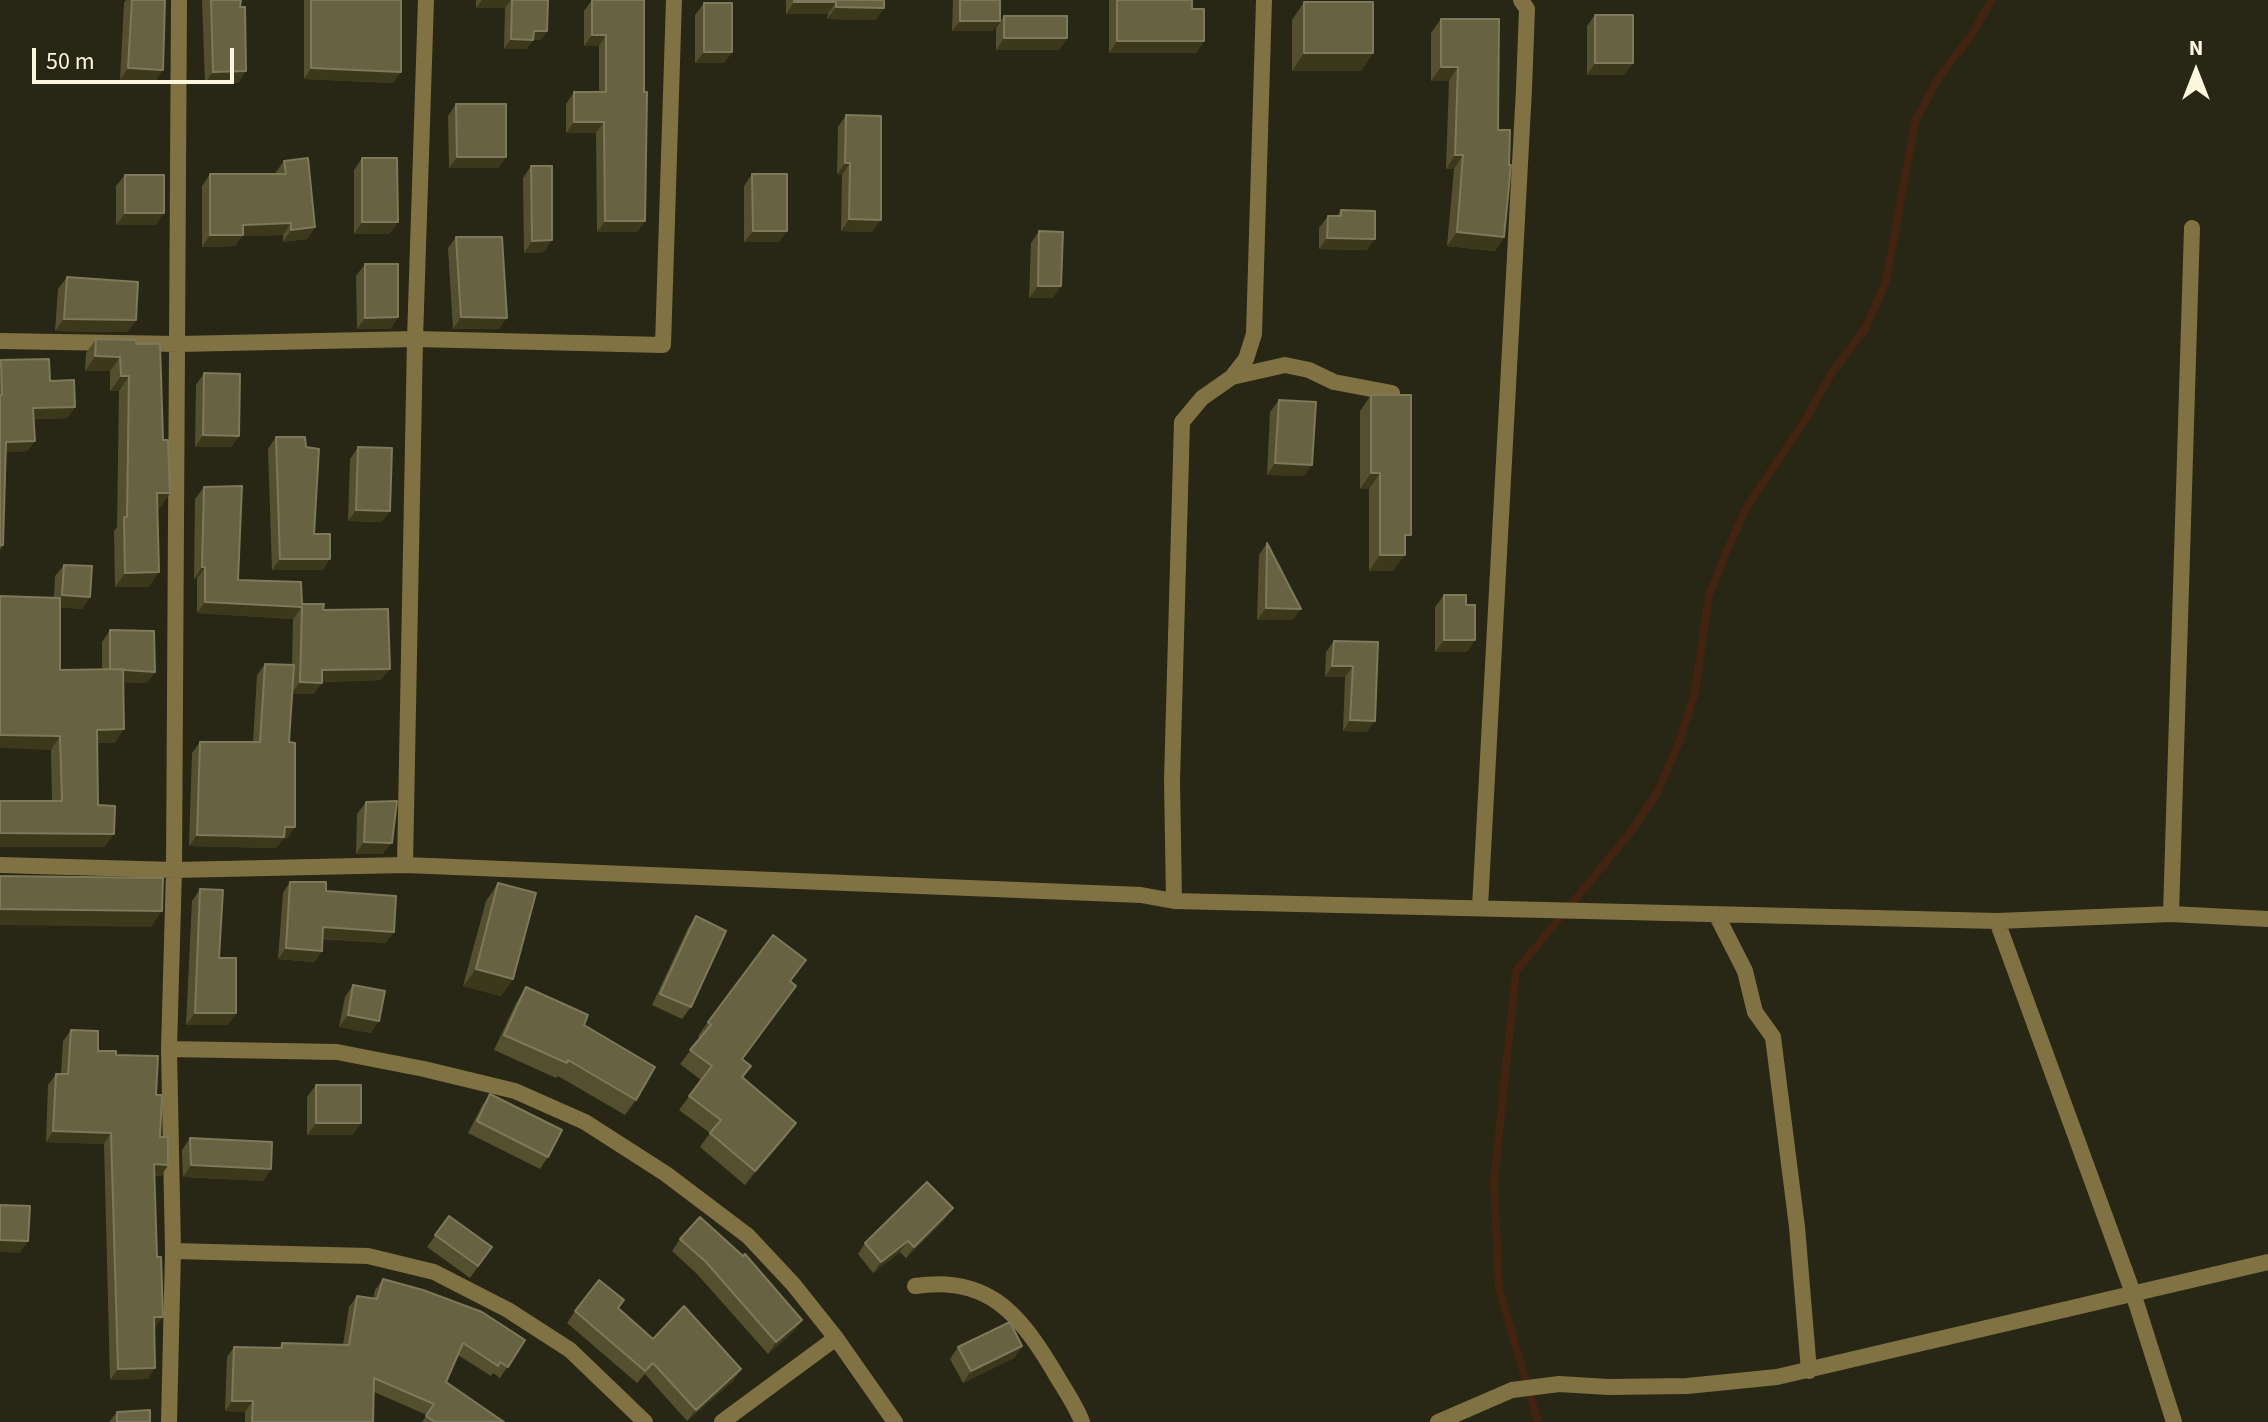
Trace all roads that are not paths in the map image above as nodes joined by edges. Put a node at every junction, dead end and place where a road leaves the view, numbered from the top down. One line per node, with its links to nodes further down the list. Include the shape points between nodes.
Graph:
1 (179, 0): 9 (street)
2 (426, 0): 7 (street)
3 (674, 0): 7 (street, via 663,345)
4 (1264, 0): 10 (street, via 1254,334 1246,359)
5 (1521, 0): 16 (street, via 1527,9 1524,89)
6 (2192, 228): 18 (street)
7 (415, 339): 9 (street); 13 (street)
8 (0, 341): 9 (street)
9 (178, 344): 14 (street)
10 (1232, 377): 11 (street, via 1285,365 1334,382); 15 (street, via 1202,398 1182,422 1172,780)
11 (1392, 393)
12 (0, 865): 14 (street)
13 (405, 865): 14 (street); 15 (street, via 1141,895)
14 (174, 870): 21 (street)
15 (1174, 901): 16 (street)
16 (1480, 907): 17 (street)
17 (1716, 914): 20 (street); 27 (street, via 1745,971 1755,1012 1773,1037)
18 (2171, 914): 19 (street); 20 (street)
19 (2268, 919)
20 (1997, 921): 25 (street)
21 (169, 1049): 22 (street); 26 (street, via 337,1052 515,1091 585,1122 748,1236)
22 (173, 1251): 28 (street); 29 (street, via 368,1256 434,1272 570,1350)
23 (2268, 1262): 25 (street)
24 (915, 1286): 32 (street, via 944,1282 977,1291 1013,1312)
25 (2133, 1293): 27 (street); 34 (street)
26 (836, 1338): 30 (street); 31 (street)
27 (1809, 1371): 33 (street, via 1687,1386 1559,1384 1512,1390)
28 (169, 1422)
29 (645, 1422)
30 (722, 1422)
31 (895, 1422)
32 (1082, 1422)
33 (1438, 1422)
34 (2174, 1422)

